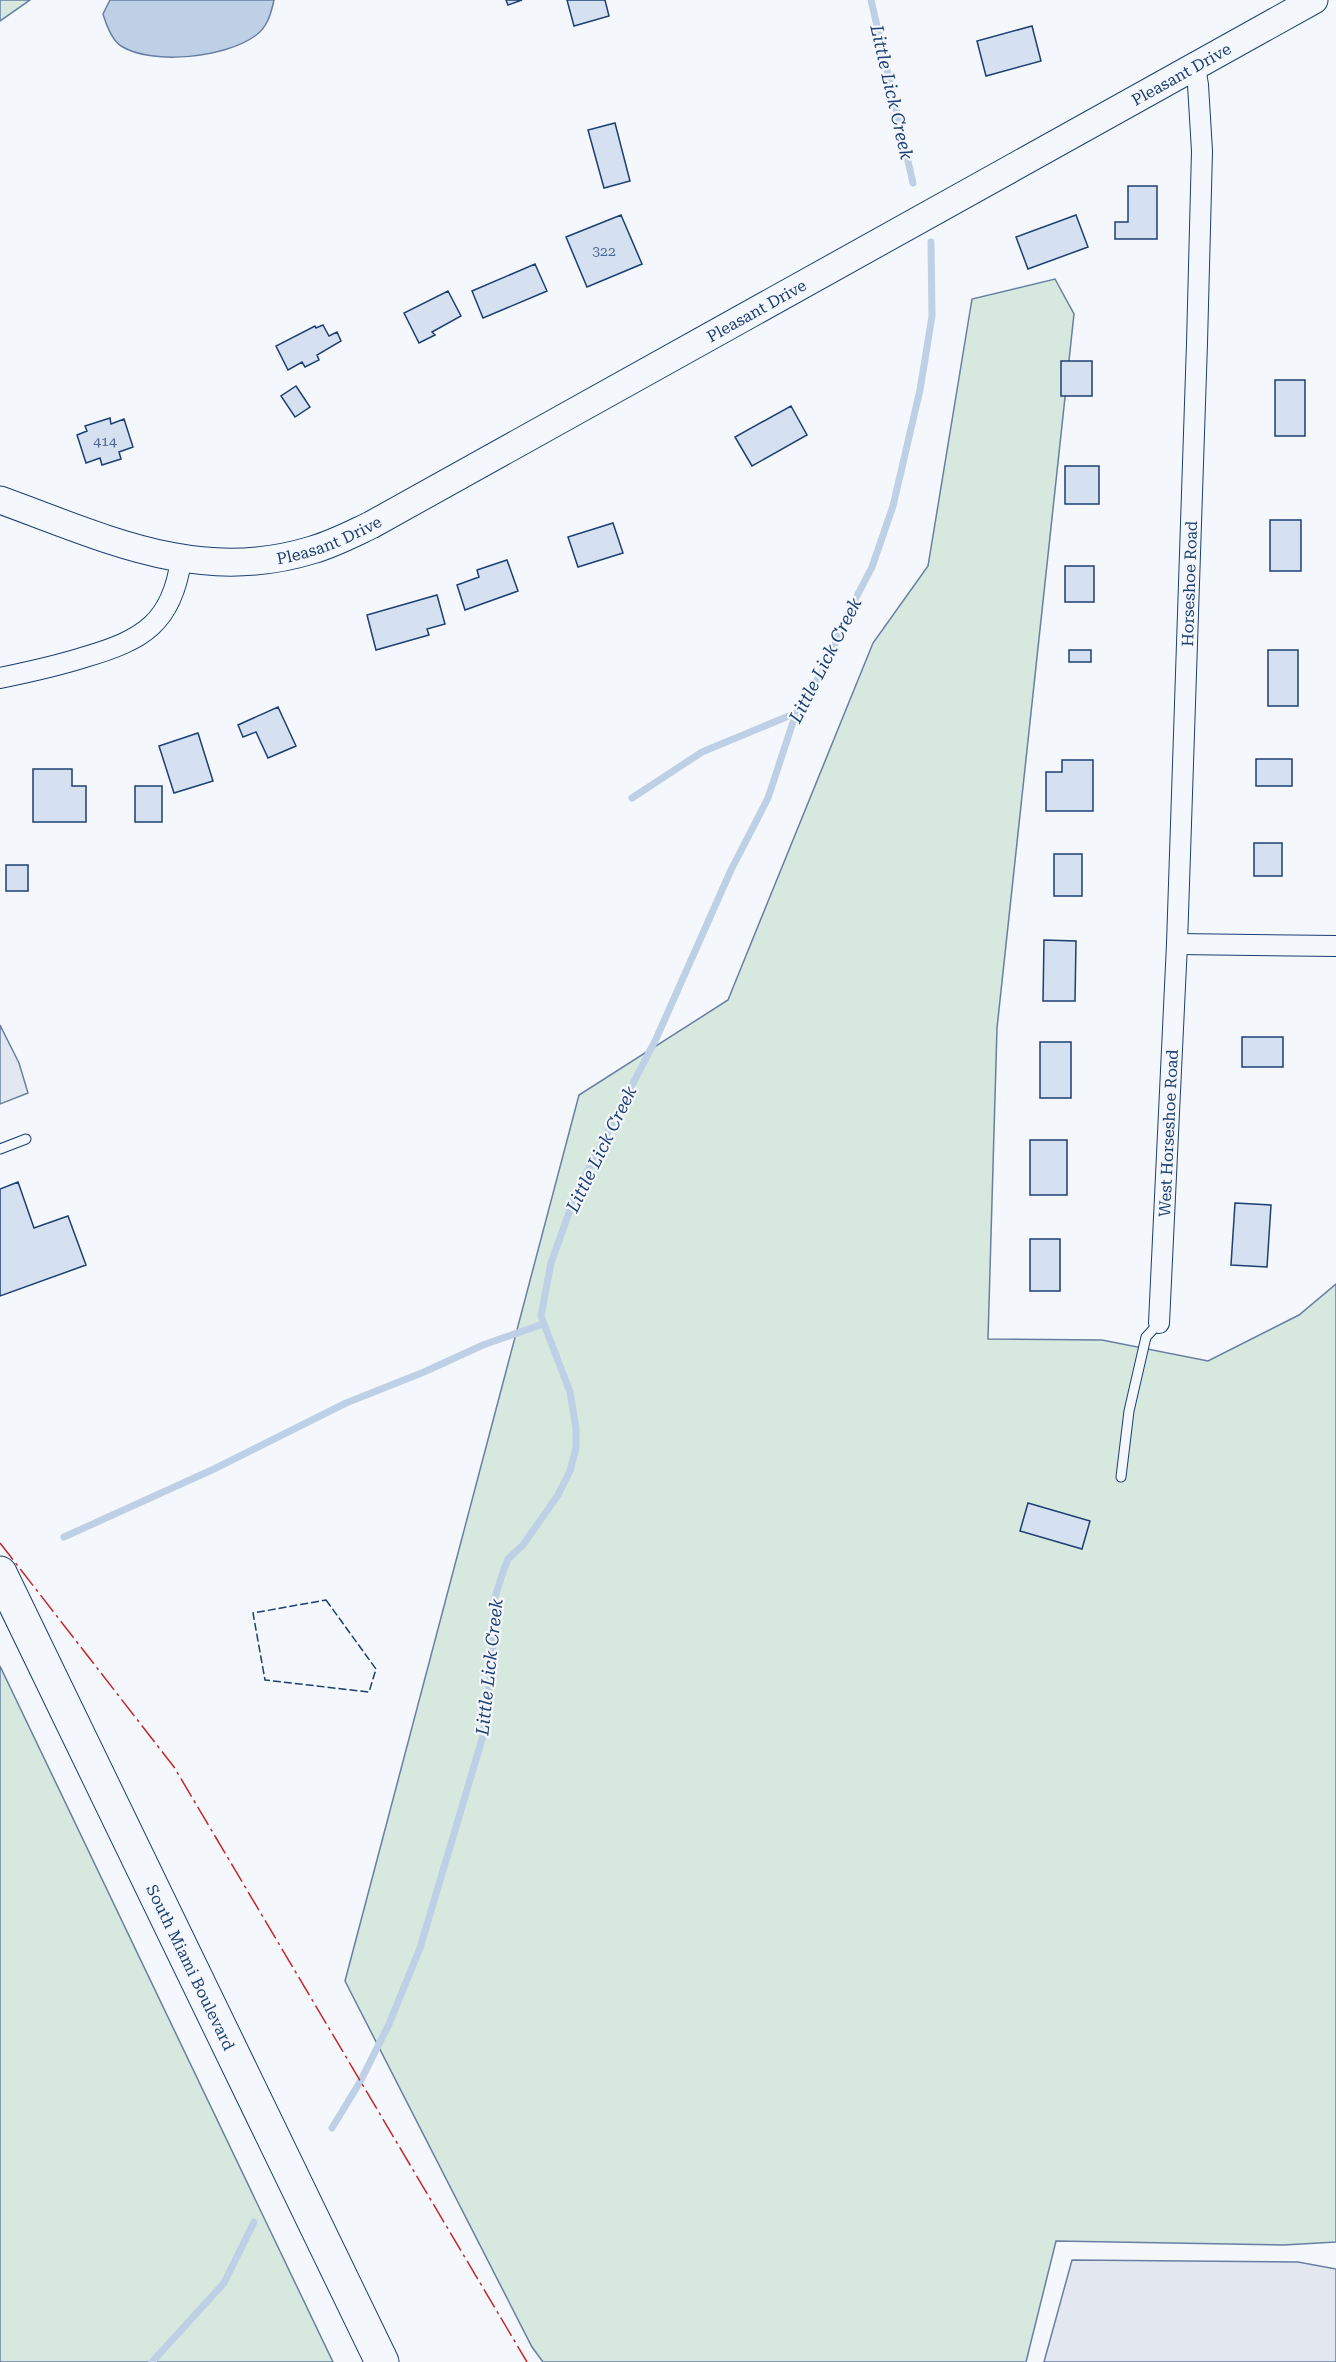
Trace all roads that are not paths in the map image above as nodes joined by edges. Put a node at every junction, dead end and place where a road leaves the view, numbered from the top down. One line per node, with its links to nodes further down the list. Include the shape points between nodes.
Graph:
1 (1314, 0): 2 (street, Pleasant Drive)
2 (1195, 67): 4 (street, Pleasant Drive, via 343,538 312,550 258,561); 6 (street, Horseshoe Road, via 1202,151)
3 (0, 500): 4 (street, Pleasant Drive, via 130,547)
4 (181, 560): 5 (street, via 165,610 137,638 60,664)
5 (0, 678)
6 (1177, 944): 7 (street); 10 (street, West Horseshoe Road)
7 (1336, 946)
8 (26, 1139): 9 (lane)
9 (0, 1149)
10 (1160, 1323): 11 (lane, via 1146,1337 1129,1411)
11 (1121, 1477)
12 (0, 1573): 13 (highway, South Miami Boulevard)
13 (382, 2362)

